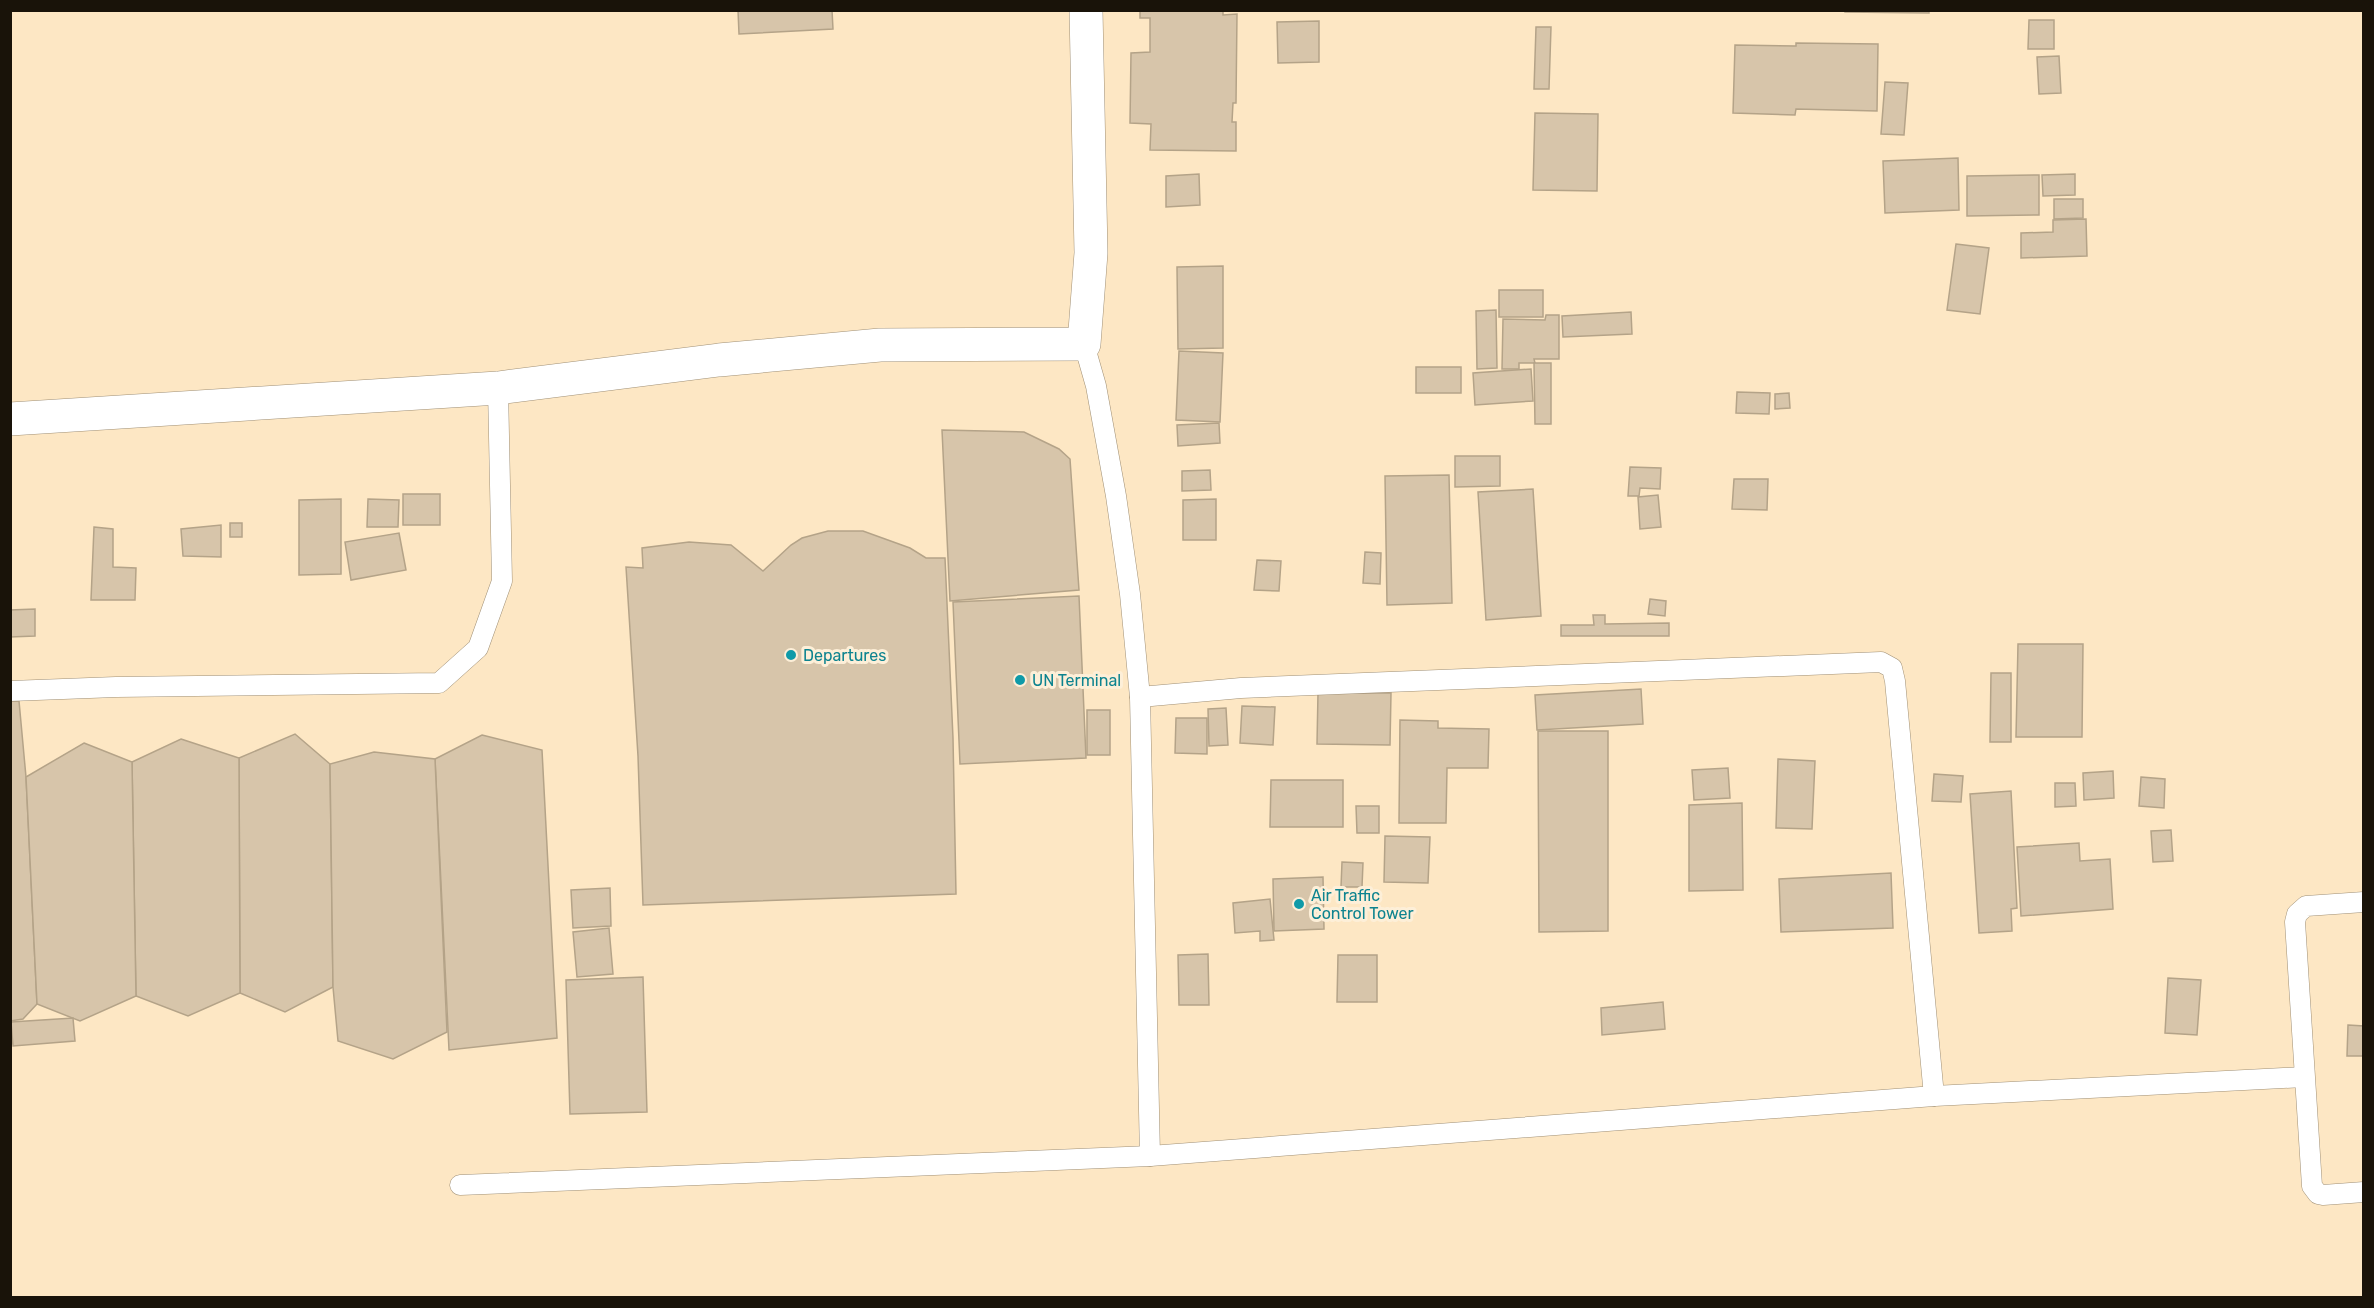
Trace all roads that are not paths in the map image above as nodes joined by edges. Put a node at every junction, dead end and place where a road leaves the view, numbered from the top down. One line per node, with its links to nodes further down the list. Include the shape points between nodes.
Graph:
1 (1086, 10): 2 (street, via 1091,253)
2 (1084, 344): 3 (street, via 880,345 719,360); 6 (lane, via 1096,386 1116,496)
3 (498, 388): 4 (street); 5 (lane, via 502,581 478,648 439,683)
4 (10, 419)
5 (10, 691)
6 (1140, 697): 9 (lane, via 1241,688 1881,662 1892,668 1895,681); 10 (lane)
7 (2364, 902): 8 (lane, via 2306,906 2296,914)
8 (2304, 1077): 9 (lane); 12 (lane, via 2312,1186 2323,1195)
9 (1934, 1096): 10 (lane)
10 (1150, 1156): 11 (lane)
11 (460, 1185)
12 (2364, 1192)

